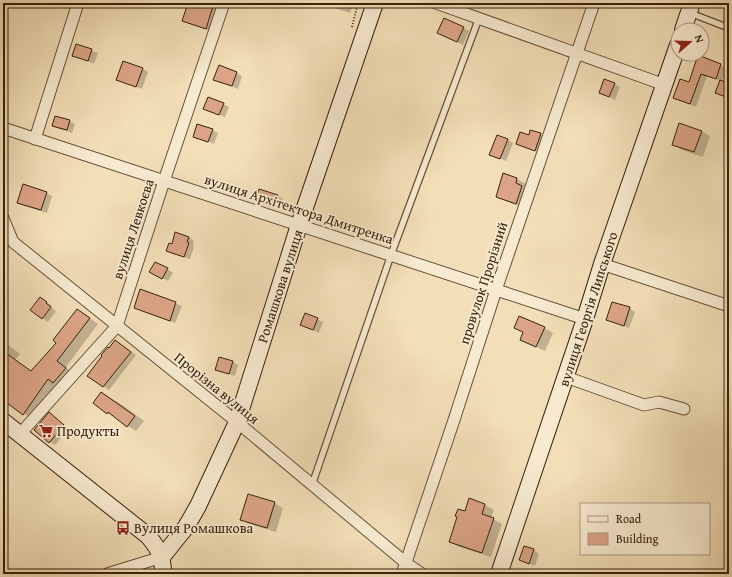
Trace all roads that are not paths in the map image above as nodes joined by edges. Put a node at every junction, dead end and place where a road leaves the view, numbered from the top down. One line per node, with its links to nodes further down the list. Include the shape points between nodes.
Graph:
1 (78, 3): 14 (street)
2 (224, 3): 15 (street, вулиця Левкоєва)
3 (375, 3): 17 (street, Ромашкова вулиця)
4 (436, 3): 7 (street)
5 (594, 3): 10 (street, провулок Прорізний)
6 (690, 8): 8 (street); 9 (lane)
7 (479, 18): 10 (street); 18 (lane)
8 (686, 22)
9 (729, 28)
10 (576, 53): 12 (street); 20 (street, провулок Прорізний)
11 (672, 62): 12 (street, вулиця Георгія Липського)
12 (665, 85): 19 (street, вулиця Георгія Липського)
13 (3, 128): 14 (street, вулиця Архітектора Дмитренка)
14 (35, 139): 15 (street, вулиця Архітектора Дмитренка)
15 (164, 181): 17 (street, вулиця Архітектора Дмитренка); 23 (street, вулиця Левкоєва)
16 (3, 218): 23 (street, Прорізна вулиця, via 13,242)
17 (299, 225): 18 (street, вулиця Архітектора Дмитренка); 27 (street, Ромашкова вулиця)
18 (391, 255): 20 (street, вулиця Архітектора Дмитренка); 29 (lane)
19 (602, 264): 21 (street); 22 (street, вулиця Георгія Липського)
20 (496, 290): 22 (street, вулиця Архітектора Дмитренка); 31 (street, провулок Прорізний)
21 (729, 306)
22 (585, 319): 24 (street, вулиця Георгія Липського)
23 (117, 326): 27 (street, Прорізна вулиця); 28 (street, вулиця Левкоєва)
24 (566, 377): 25 (street, via 644,405 659,402); 36 (street, вулиця Георгія Липського)
25 (684, 408)
26 (3, 421): 28 (street)
27 (237, 422): 29 (street, Прорізна вулиця); 30 (street, Ромашкова вулиця, via 198,506 186,527)
28 (20, 434): 30 (street, via 148,536)
29 (312, 485): 31 (street, Прорізна вулиця)
30 (162, 558): 32 (street); 33 (street)
31 (406, 563): 34 (street, провулок Прорізний); 35 (street, Прорізна вулиця)
32 (107, 574)
33 (163, 574)
34 (402, 574)
35 (422, 574)
36 (499, 574)

